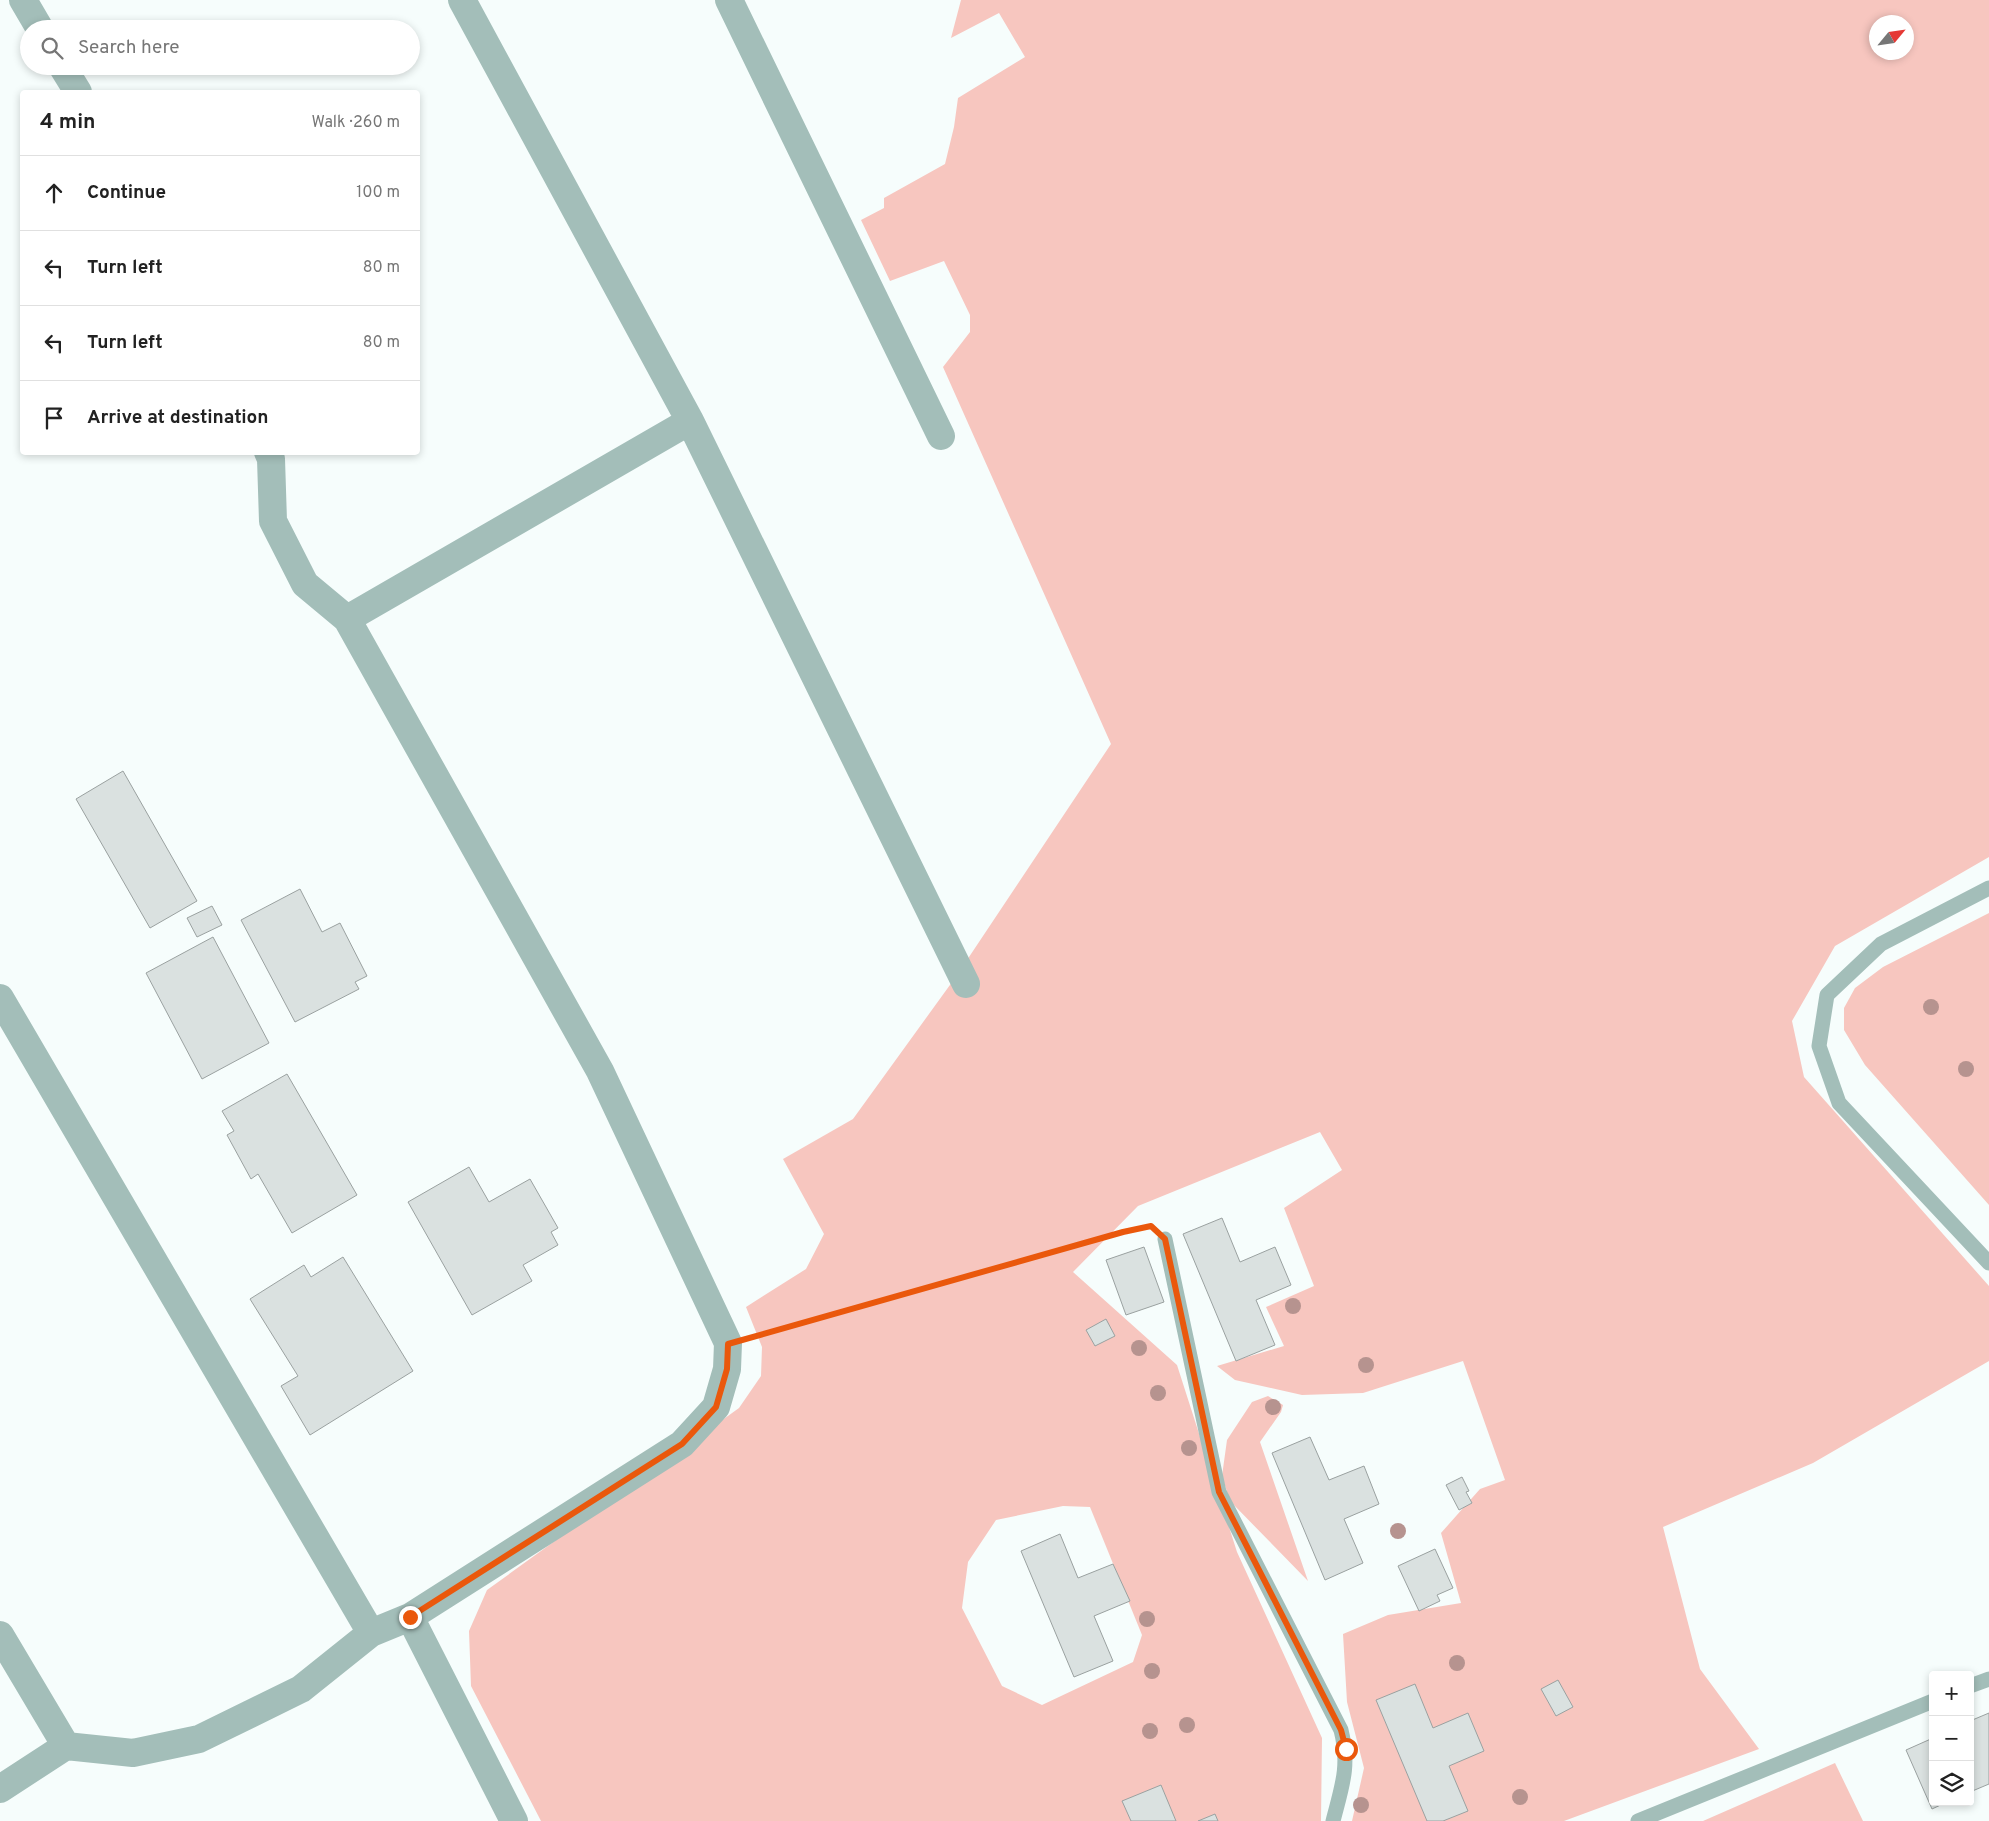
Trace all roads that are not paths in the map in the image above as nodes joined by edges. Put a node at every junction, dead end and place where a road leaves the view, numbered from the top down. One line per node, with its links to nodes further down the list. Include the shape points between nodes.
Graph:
1 (22, 0): 4 (street)
2 (462, 0): 7 (street)
3 (729, 0): 8 (street)
4 (34, 20)
5 (68, 75): 6 (street)
6 (77, 90)
7 (690, 421): 10 (street); 12 (street)
8 (941, 436)
9 (269, 455): 10 (street, via 273,521 305,584)
10 (347, 619): 16 (street, via 600,1071 728,1344 727,1369 716,1407 682,1444)
11 (1989, 888): 15 (lane, via 1881,944 1827,995 1819,1046 1839,1103)
12 (966, 984)
13 (0, 998): 17 (street)
14 (1165, 1239): 25 (lane, via 1219,1492 1341,1730 1346,1749 1345,1772)
15 (1989, 1263)
16 (410, 1617): 17 (street); 24 (street)
17 (371, 1633): 22 (street, via 301,1689 200,1740 133,1753)
18 (0, 1635): 22 (street)
19 (1989, 1679): 20 (lane)
20 (1974, 1685)
21 (1929, 1703): 26 (lane)
22 (66, 1746): 23 (street)
23 (0, 1789)
24 (514, 1821)
25 (1333, 1821)
26 (1638, 1821)

